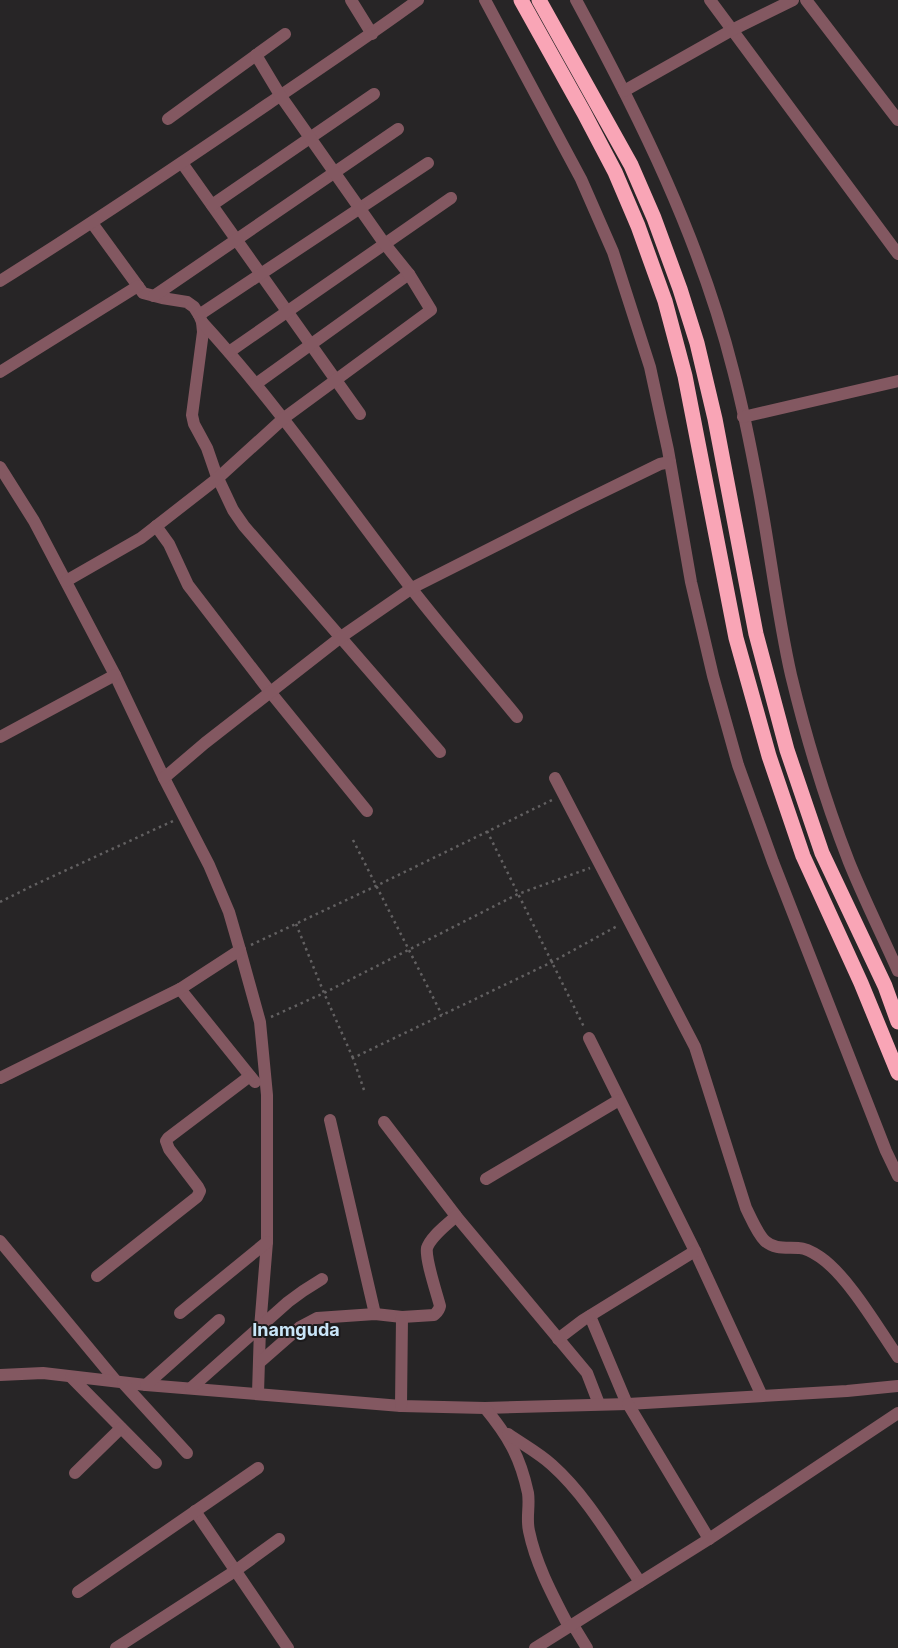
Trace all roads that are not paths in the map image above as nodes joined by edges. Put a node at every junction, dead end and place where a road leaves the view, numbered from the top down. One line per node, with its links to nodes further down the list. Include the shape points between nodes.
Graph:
1 (351, 0): 12 (street)
2 (418, 0): 12 (street)
3 (485, 0): 47 (street, via 581,178 613,252 650,367)
4 (521, 0): 67 (highway, via 614,172 665,301 685,376 736,638 769,756 803,856)
5 (539, 0): 65 (highway, via 631,165 680,289 715,419 756,634 786,750 822,853 885,986)
6 (576, 0): 14 (street)
7 (710, 0): 10 (street)
8 (793, 0): 10 (street)
9 (806, 0): 18 (street)
10 (732, 30): 14 (street); 30 (street)
11 (285, 34): 13 (street)
12 (372, 34): 16 (street)
13 (256, 55): 16 (street); 17 (street)
14 (624, 91): 45 (street, via 663,170 700,260 733,369)
15 (374, 94): 20 (street)
16 (280, 95): 20 (street); 21 (street)
17 (168, 119)
18 (898, 120)
19 (398, 129): 23 (street)
20 (310, 137): 23 (street); 25 (street)
21 (182, 163): 25 (street); 27 (street)
22 (428, 163): 26 (street)
23 (336, 173): 26 (street); 28 (street)
24 (451, 198): 29 (street)
25 (212, 205): 28 (street)
26 (360, 208): 29 (street); 31 (street)
27 (92, 223): 33 (street); 34 (street)
28 (237, 241): 31 (street); 35 (street)
29 (384, 243): 32 (street); 36 (street)
30 (898, 254)
31 (260, 273): 36 (street); 37 (street)
32 (409, 274): 38 (street); 41 (street, via 431,310)
33 (0, 281)
34 (138, 286): 35 (street, via 143,293); 40 (street)
35 (154, 296): 37 (street, via 187,302)
36 (287, 312): 38 (street); 39 (street)
37 (200, 318): 39 (street); 49 (street, via 203,332 192,415)
38 (310, 344): 41 (street); 43 (street)
39 (229, 352): 43 (street)
40 (0, 372)
41 (335, 379): 44 (street); 46 (street)
42 (898, 381): 45 (street)
43 (256, 384): 46 (street)
44 (360, 414)
45 (743, 417): 63 (street, via 794,684 849,862)
46 (284, 418): 49 (street); 52 (street)
47 (670, 462): 52 (street, via 586,500); 74 (street, via 691,582 738,766)
48 (0, 467): 51 (street)
49 (218, 478): 50 (street); 53 (street, via 244,526)
50 (156, 526): 51 (street); 55 (street, via 169,544 188,585)
51 (66, 581): 54 (street)
52 (412, 588): 53 (street); 56 (street)
53 (341, 637): 55 (street); 58 (street)
54 (115, 675): 57 (street); 59 (street)
55 (271, 693): 59 (street); 61 (street)
56 (517, 717)
57 (0, 737)
58 (440, 752)
59 (164, 778): 62 (street, via 209,865 229,912)
60 (555, 778): 89 (street, via 695,1047 746,1208 757,1228 772,1246 801,1248 820,1257 851,1289)
61 (367, 812)
62 (240, 950): 64 (street); 70 (street, via 260,1022)
63 (898, 971)
64 (180, 989): 68 (street); 69 (street)
65 (898, 1022)
66 (589, 1038): 71 (street)
67 (898, 1073)
68 (250, 1076): 70 (street); 80 (street, via 166,1141 198,1187 197,1197)
69 (0, 1078)
70 (266, 1095): 78 (street)
71 (619, 1100): 75 (street); 79 (street)
72 (330, 1120): 83 (street)
73 (384, 1122): 76 (street)
74 (898, 1176)
75 (486, 1179)
76 (456, 1216): 85 (street, via 428,1248 439,1310 434,1315); 88 (street)
77 (0, 1241): 93 (street)
78 (267, 1242): 82 (street); 87 (street)
79 (694, 1251): 84 (street); 98 (street)
80 (97, 1276)
81 (322, 1279): 87 (street, via 302,1291)
82 (180, 1313)
83 (375, 1314): 85 (street); 90 (street, via 317,1318 300,1327)
84 (590, 1316): 88 (street); 100 (street)
85 (402, 1317): 101 (street)
86 (219, 1320): 94 (street)
87 (260, 1328): 90 (street); 96 (street)
88 (558, 1340): 99 (street, via 589,1376)
89 (898, 1357)
90 (260, 1362): 97 (street)
91 (0, 1375): 92 (street, via 44,1373)
92 (71, 1377): 93 (street); 104 (street)
93 (120, 1382): 94 (street); 106 (street)
94 (146, 1385): 96 (street)
95 (898, 1386): 98 (street)
96 (191, 1388): 97 (street)
97 (258, 1393): 101 (street)
98 (762, 1396): 100 (street)
99 (599, 1404): 100 (street); 102 (street)
100 (628, 1404): 112 (street)
101 (401, 1406): 102 (street)
102 (485, 1408): 105 (street)
103 (898, 1413): 112 (street)
104 (122, 1428): 107 (street); 109 (street)
105 (504, 1431): 114 (street, via 551,1464 566,1479); 116 (street, via 514,1448 528,1494 527,1518 532,1544 549,1589)
106 (187, 1453)
107 (156, 1463)
108 (258, 1468): 110 (street)
109 (75, 1473)
110 (195, 1511): 113 (street); 115 (street)
111 (279, 1539): 113 (street)
112 (709, 1539): 114 (street)
113 (235, 1570): 117 (street); 118 (street)
114 (640, 1582): 116 (street)
115 (78, 1592)
116 (571, 1626): 119 (street); 120 (street)
117 (287, 1646)
118 (116, 1648)
119 (535, 1648)
120 (587, 1648)

